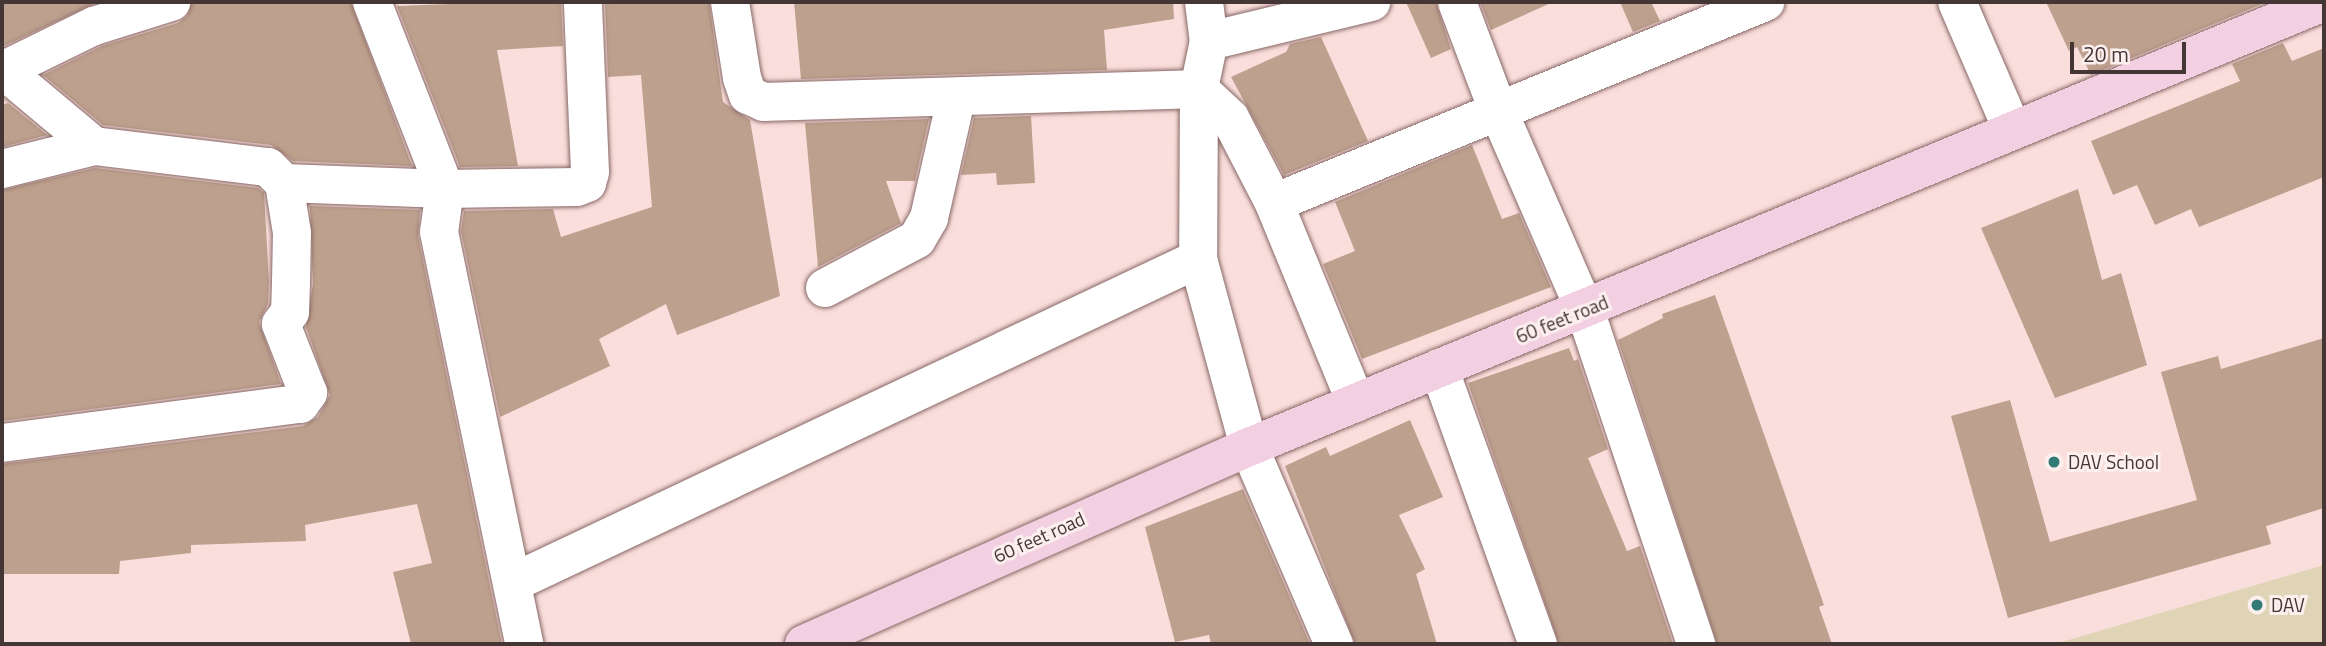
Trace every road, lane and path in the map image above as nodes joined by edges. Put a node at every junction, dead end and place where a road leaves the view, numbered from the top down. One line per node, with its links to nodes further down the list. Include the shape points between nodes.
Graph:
1 (171, 2): 12 (street, via 94,26)
2 (372, 2): 20 (street)
3 (583, 2): 20 (street, via 587,183)
4 (730, 2): 14 (street, via 748,95 764,102)
5 (1204, 2): 11 (street)
6 (1371, 2): 11 (street)
7 (1457, 2): 15 (street)
8 (1765, 2): 15 (street)
9 (1957, 2): 16 (street)
10 (2324, 2): 16 (street, 60 feet road)
11 (1209, 41): 13 (street)
12 (3, 70): 17 (street)
13 (1199, 89): 14 (street); 21 (street, via 1230,118); 22 (street)
14 (956, 99): 23 (street, via 929,218 917,239)
15 (1497, 108): 21 (street); 24 (street)
16 (2011, 127): 24 (street, 60 feet road)
17 (94, 146): 18 (street); 19 (street, via 268,167)
18 (2, 169)
19 (284, 183): 20 (street); 27 (street, via 292,258 290,312 281,324 307,393 300,404)
20 (445, 189): 29 (street, via 439,232)
21 (1274, 203): 26 (street)
22 (1198, 258): 28 (street); 29 (street)
23 (825, 288)
24 (1585, 310): 25 (street, 60 feet road); 34 (street)
25 (1439, 368): 26 (street, 60 feet road); 33 (street)
26 (1356, 403): 28 (street, 60 feet road)
27 (2, 443)
28 (1249, 447): 31 (street, 60 feet road); 32 (street)
29 (512, 583): 30 (street)
30 (524, 644)
31 (804, 644)
32 (1334, 644)
33 (1538, 644)
34 (1696, 644)

